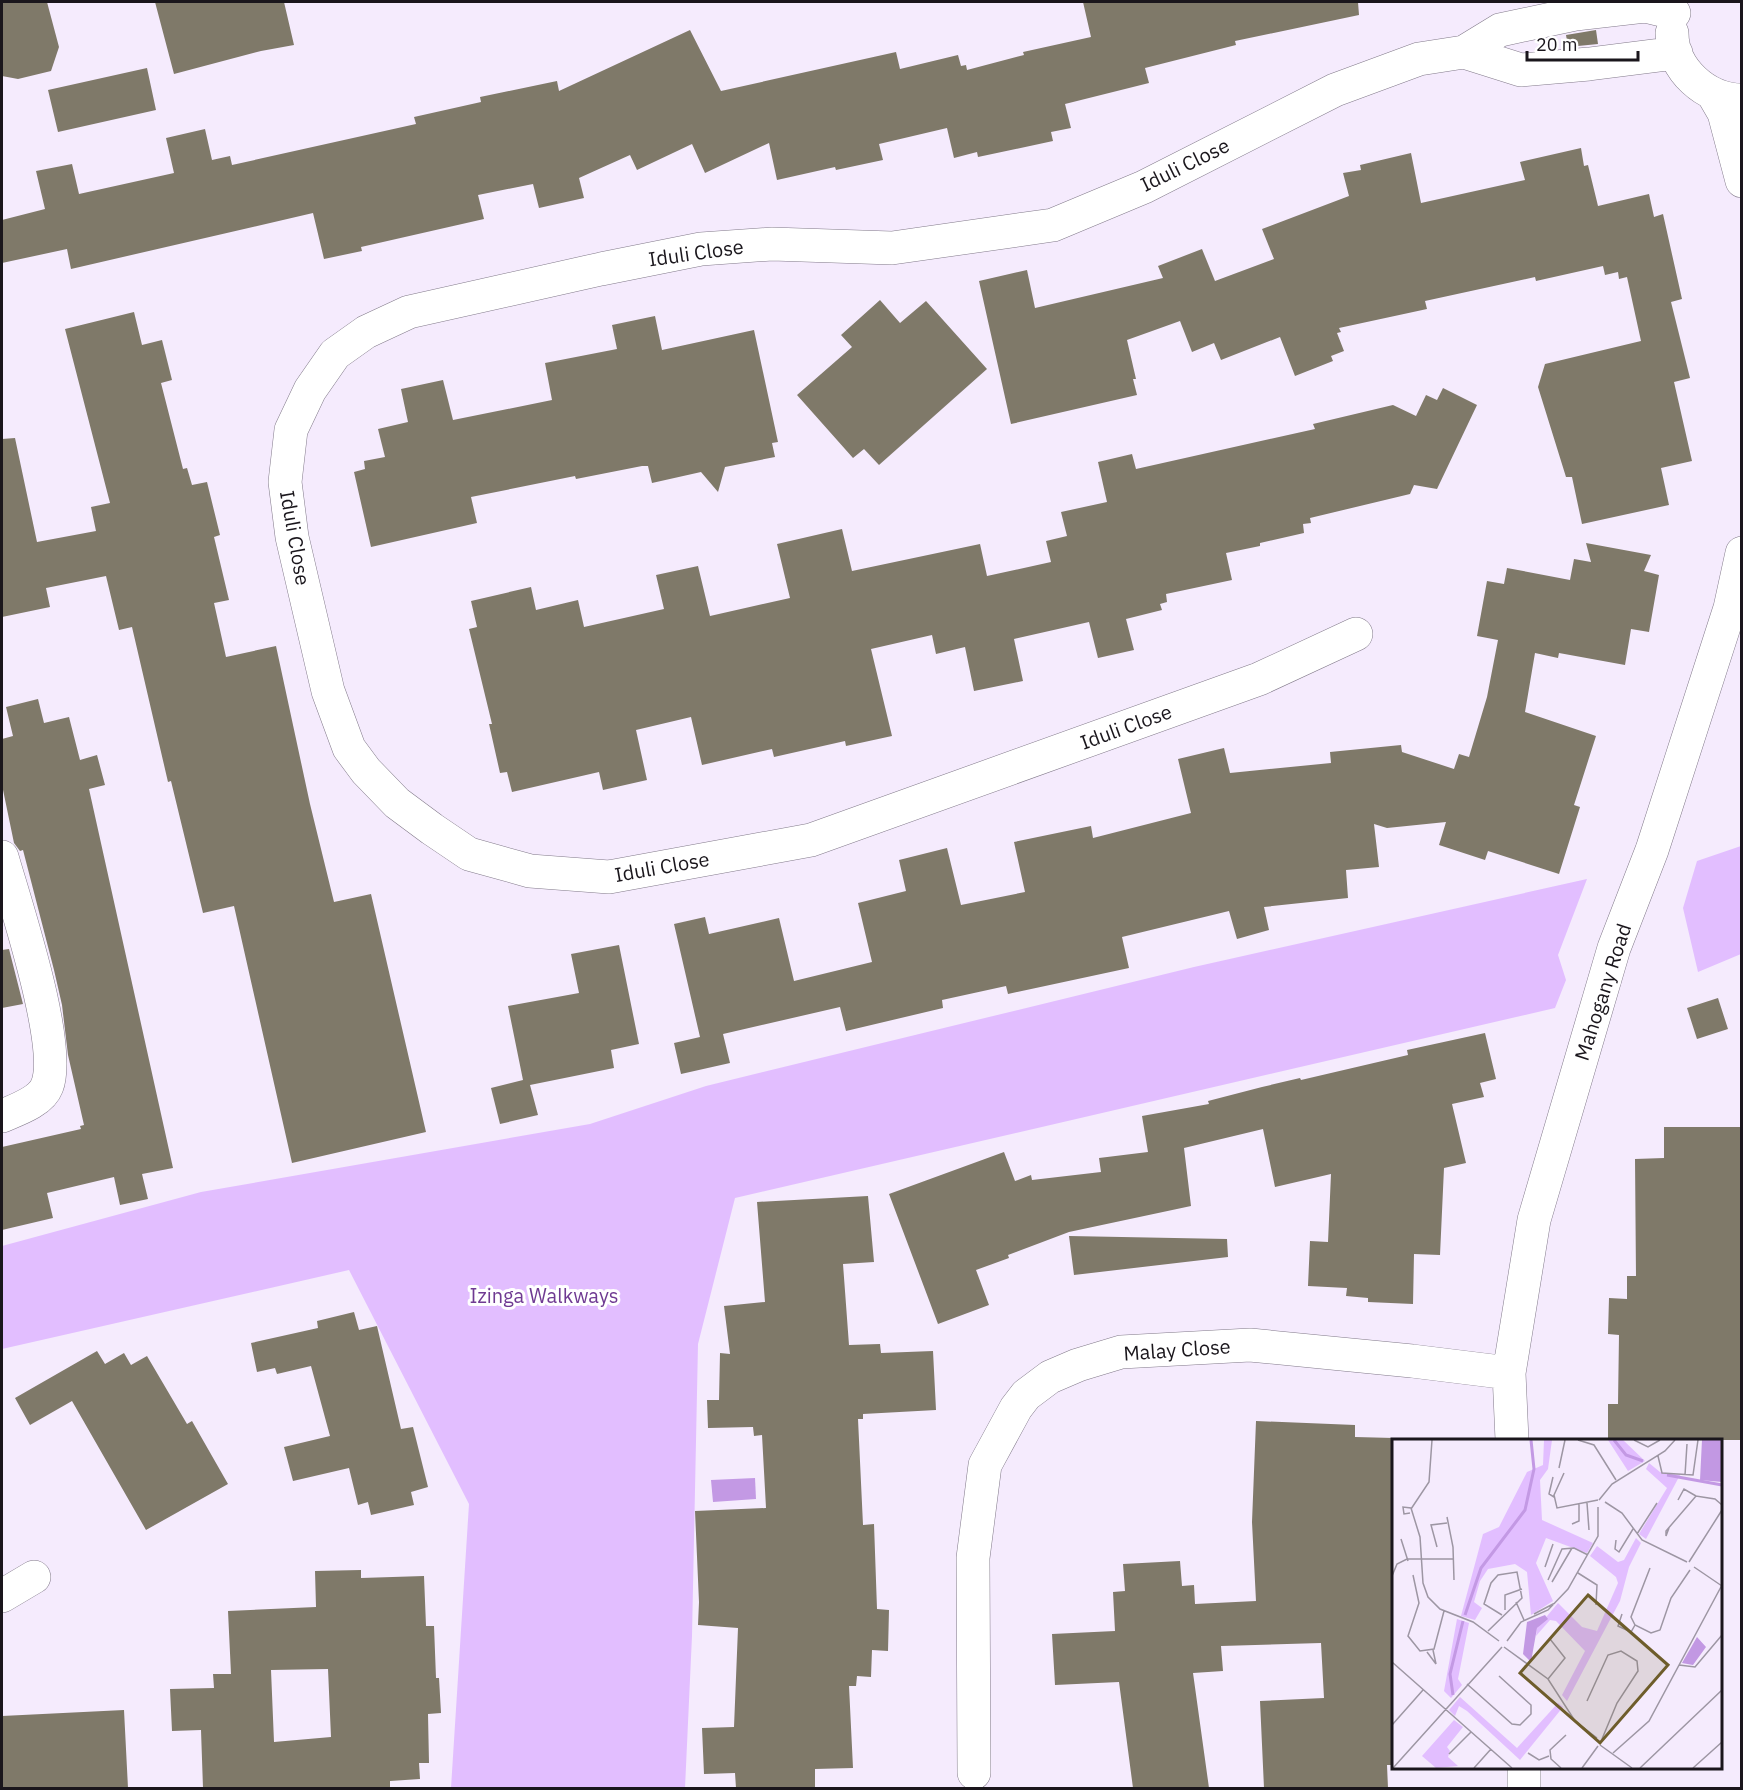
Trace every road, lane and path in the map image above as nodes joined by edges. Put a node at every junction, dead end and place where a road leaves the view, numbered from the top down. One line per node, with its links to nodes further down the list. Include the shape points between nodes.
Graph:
1 (1676, 7): 2 (street, Iduli Close, via 1645,6 1575,14 1500,30); 3 (street, via 1672,37)
2 (1464, 52): 3 (street, Iduli Close, via 1521,70); 7 (street, Iduli Close, via 1419,59 1335,90 1144,187 1053,225 892,248 772,244 701,249 409,312 366,332 335,354 310,390 291,430 285,482 292,537 328,691 349,748 397,803 432,830 469,854 530,871 609,877 811,840 1259,678)
3 (1676, 53): 4 (street, via 1695,82)
4 (1727, 97): 5 (street, via 1724,113)
5 (1742, 181)
6 (1742, 554): 10 (street, Mahogany Road, via 1730,608 1652,850 1610,960 1538,1209)
7 (1356, 634)
8 (2, 857): 9 (street, via 42,1002 51,1067 46,1089 28,1106)
9 (2, 1116)
10 (1509, 1373): 11 (street, Mahogany Road); 15 (street, Malay Close, via 1250,1345 1121,1352 1050,1377 1016,1408 985,1465 973,1558)
11 (1512, 1439)
12 (34, 1577): 13 (street)
13 (2, 1596)
14 (1524, 1769): 16 (street)
15 (974, 1773)
16 (1524, 1788)

